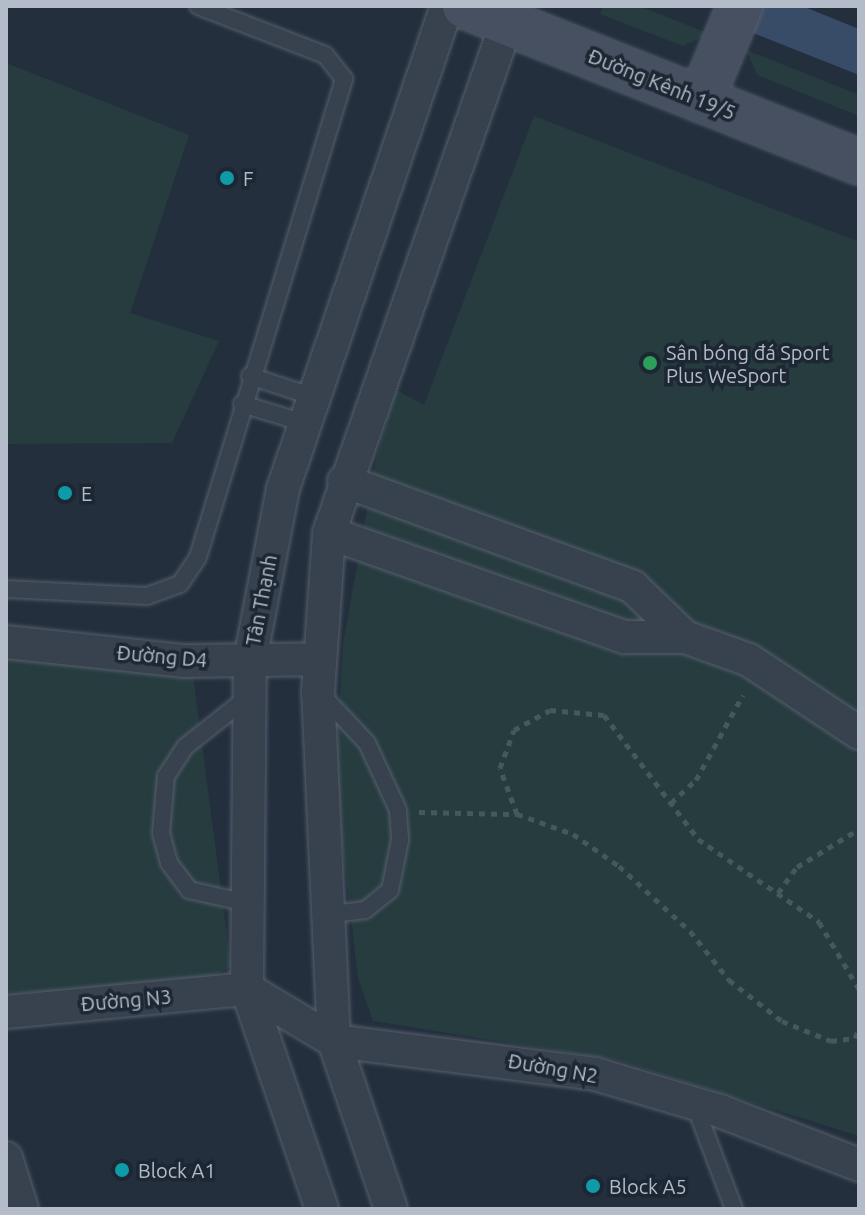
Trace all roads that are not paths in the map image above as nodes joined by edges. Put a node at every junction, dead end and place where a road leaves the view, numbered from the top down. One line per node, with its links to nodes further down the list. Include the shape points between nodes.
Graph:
1 (198, 6): 8 (lane, via 325,55 344,79)
2 (447, 6): 10 (street, Tân Thạnh)
3 (465, 6): 5 (street, Đường Kênh 19/5)
4 (736, 15): 6 (street)
5 (507, 22): 6 (street, Đường Kênh 19/5); 11 (street)
6 (701, 100): 7 (street, Đường Kênh 19/5)
7 (859, 162)
8 (250, 376): 9 (lane); 10 (lane)
9 (242, 404): 10 (lane); 13 (lane, via 198,557 180,584 147,596)
10 (310, 410): 17 (street, Tân Thạnh, via 283,489)
11 (344, 481): 12 (street); 14 (street, via 633,587)
12 (329, 533): 14 (street, via 625,637); 16 (street)
13 (6, 589)
14 (685, 637): 20 (street, via 757,665)
15 (6, 642): 17 (street, Đường D4, via 183,661)
16 (319, 659): 17 (street, Đường D4); 18 (street)
17 (250, 660): 19 (street, Tân Thạnh)
18 (318, 692): 22 (street); 22 (lane, via 367,743 398,810 399,869 390,890 365,910)
19 (250, 696): 21 (street, Tân Thạnh); 21 (lane, via 185,747 166,776 161,833 169,863 189,890)
20 (859, 733)
21 (252, 904): 23 (street, Tân Thạnh)
22 (324, 915): 25 (street)
23 (247, 989): 24 (street, Đường N3); 25 (street, Đường N2); 30 (street, Tân Thạnh)
24 (6, 1012)
25 (334, 1041): 26 (street, Đường N2, via 581,1071); 31 (street)
26 (694, 1103): 28 (street, Đường N2); 32 (lane)
27 (6, 1158): 29 (street)
28 (859, 1165)
29 (22, 1209)
30 (322, 1209)
31 (391, 1209)
32 (734, 1209)

